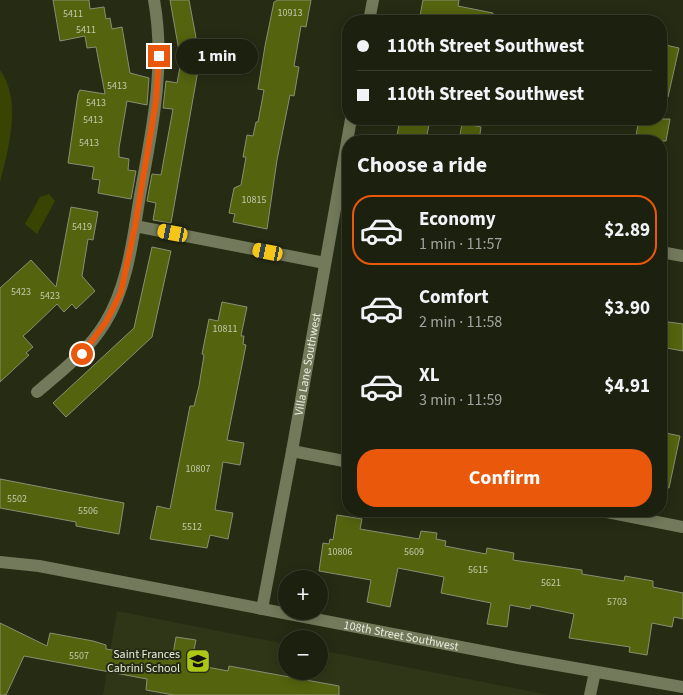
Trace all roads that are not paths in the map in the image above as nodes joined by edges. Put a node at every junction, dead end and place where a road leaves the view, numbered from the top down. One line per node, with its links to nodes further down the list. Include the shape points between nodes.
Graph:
1 (154, 0): 5 (street, via 159,43 158,85)
2 (373, 0): 3 (street)
3 (370, 15)
4 (342, 195): 8 (street, Villa Lane Southwest)
5 (135, 226): 8 (street); 9 (street, via 121,292 106,322 82,354)
6 (667, 253): 7 (street)
7 (683, 256)
8 (325, 263): 10 (street, Villa Lane Southwest)
9 (37, 392)
10 (292, 451): 11 (street); 15 (street, Villa Lane Southwest)
11 (342, 461)
12 (632, 517): 13 (street)
13 (683, 527)
14 (0, 562): 15 (street, 108th Street Southwest, via 39,566)
15 (262, 608): 16 (street, 108th Street Southwest)
16 (595, 672): 17 (street, 108th Street Southwest); 18 (street)
17 (683, 687)
18 (590, 695)

